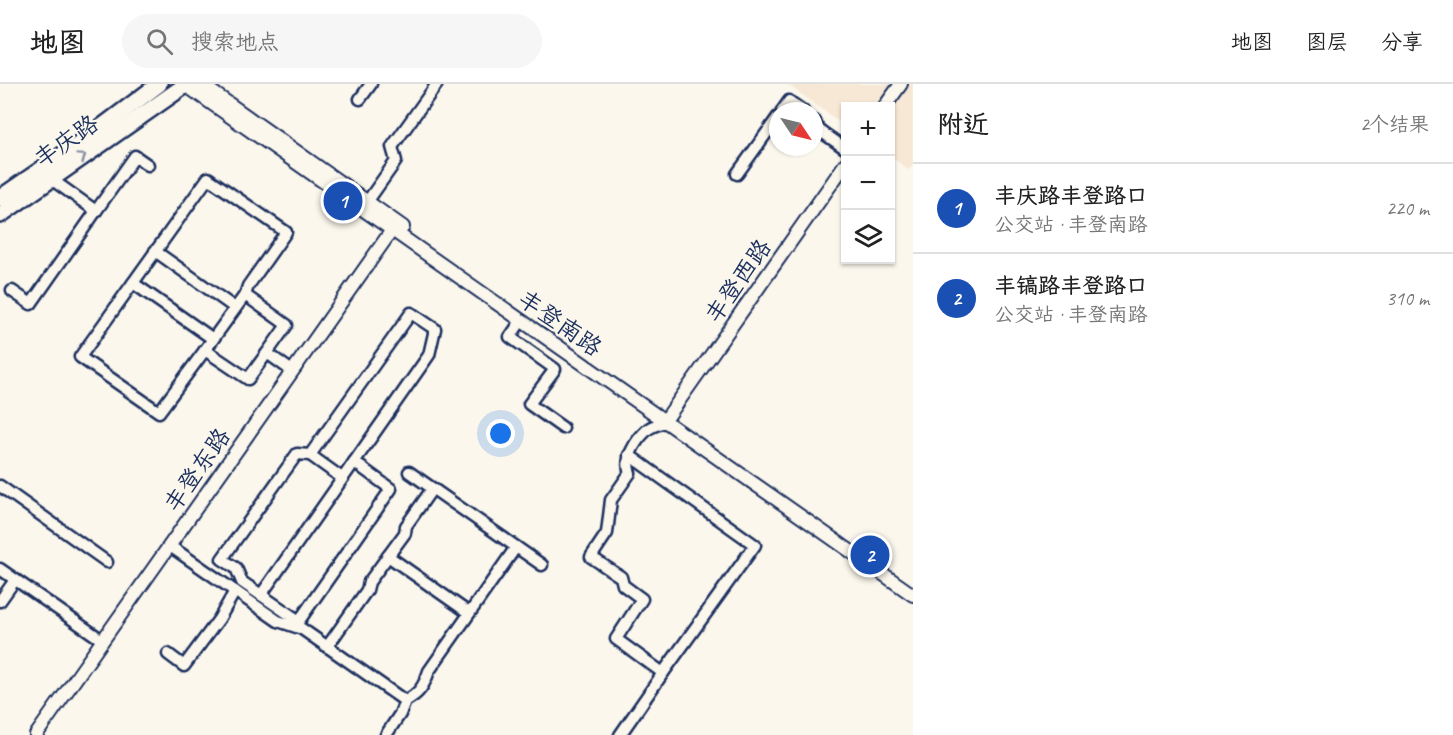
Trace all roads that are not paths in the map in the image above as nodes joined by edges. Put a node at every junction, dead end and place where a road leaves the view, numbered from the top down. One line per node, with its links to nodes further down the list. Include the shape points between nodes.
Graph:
1 (159, 84): 15 (main road, 丰庆路)
2 (190, 84): 14 (main road, 丰庆路, one-way to 2); 16 (street, 丰登南路); 19 (street, 丰登南路)
3 (371, 84): 6 (street)
4 (437, 84): 16 (street, via 392,147 396,161)
5 (901, 84): 7 (street)
6 (360, 99)
7 (888, 102)
8 (769, 130): 13 (street)
9 (823, 133): 10 (street)
10 (841, 145)
11 (148, 165): 17 (street, via 135,156)
12 (841, 170): 30 (street, 丰登西路)
13 (737, 174)
14 (51, 179): 17 (street); 18 (main road, 丰庆路)
15 (0, 198)
16 (367, 201): 30 (street, 丰登南路)
17 (96, 211): 22 (street, via 31,304)
18 (0, 215)
19 (392, 230): 25 (street, 丰登南路); 29 (street, 丰登东路)
20 (155, 251): 21 (street); 23 (street, via 208,177 286,232); 24 (street)
21 (133, 283): 26 (street); 27 (street, via 80,357 159,412)
22 (12, 291)
23 (245, 295): 24 (street); 28 (street, via 286,325)
24 (235, 308): 26 (street)
25 (521, 321): 30 (street, 丰登南路); 31 (street, via 510,337 555,369 529,404)
26 (213, 339): 27 (street)
27 (205, 350): 28 (street, via 248,379)
28 (267, 353): 29 (street)
29 (292, 371): 39 (street, 丰登东路)
30 (666, 419): 33 (street, via 647,429); 46 (street, 丰登南路); 49 (street, 丰登南路)
31 (563, 428)
32 (310, 455): 34 (street, via 411,313 435,329 429,355); 36 (street); 48 (street, via 297,454 222,559 236,568 242,582)
33 (629, 455): 55 (street, via 630,473 610,500 607,533 591,556 621,577 623,585 642,599 616,639); 55 (street, via 755,545)
34 (354, 462): 36 (street); 48 (street, via 391,489 306,612 299,621)
35 (409, 472): 38 (street)
36 (342, 477): 48 (street)
37 (0, 486): 42 (street)
38 (432, 489): 40 (street); 41 (street)
39 (170, 546): 47 (street); 52 (street, 丰登东路)
40 (516, 546): 43 (street); 51 (street)
41 (388, 556): 51 (street); 53 (street)
42 (107, 562)
43 (542, 565)
44 (0, 569): 45 (street)
45 (15, 579): 50 (street); 52 (street)
46 (913, 589)
47 (235, 591): 53 (street, via 278,621 302,629); 54 (street, via 184,666)
48 (261, 595)
49 (913, 595)
50 (0, 601)
51 (469, 613): 56 (street, via 429,671 417,696)
52 (102, 640): 57 (street, 丰登东路)
53 (327, 647): 56 (street)
54 (168, 654)
55 (663, 673): 59 (street)
56 (405, 700): 58 (street)
57 (36, 735)
58 (386, 735)
59 (620, 735)

